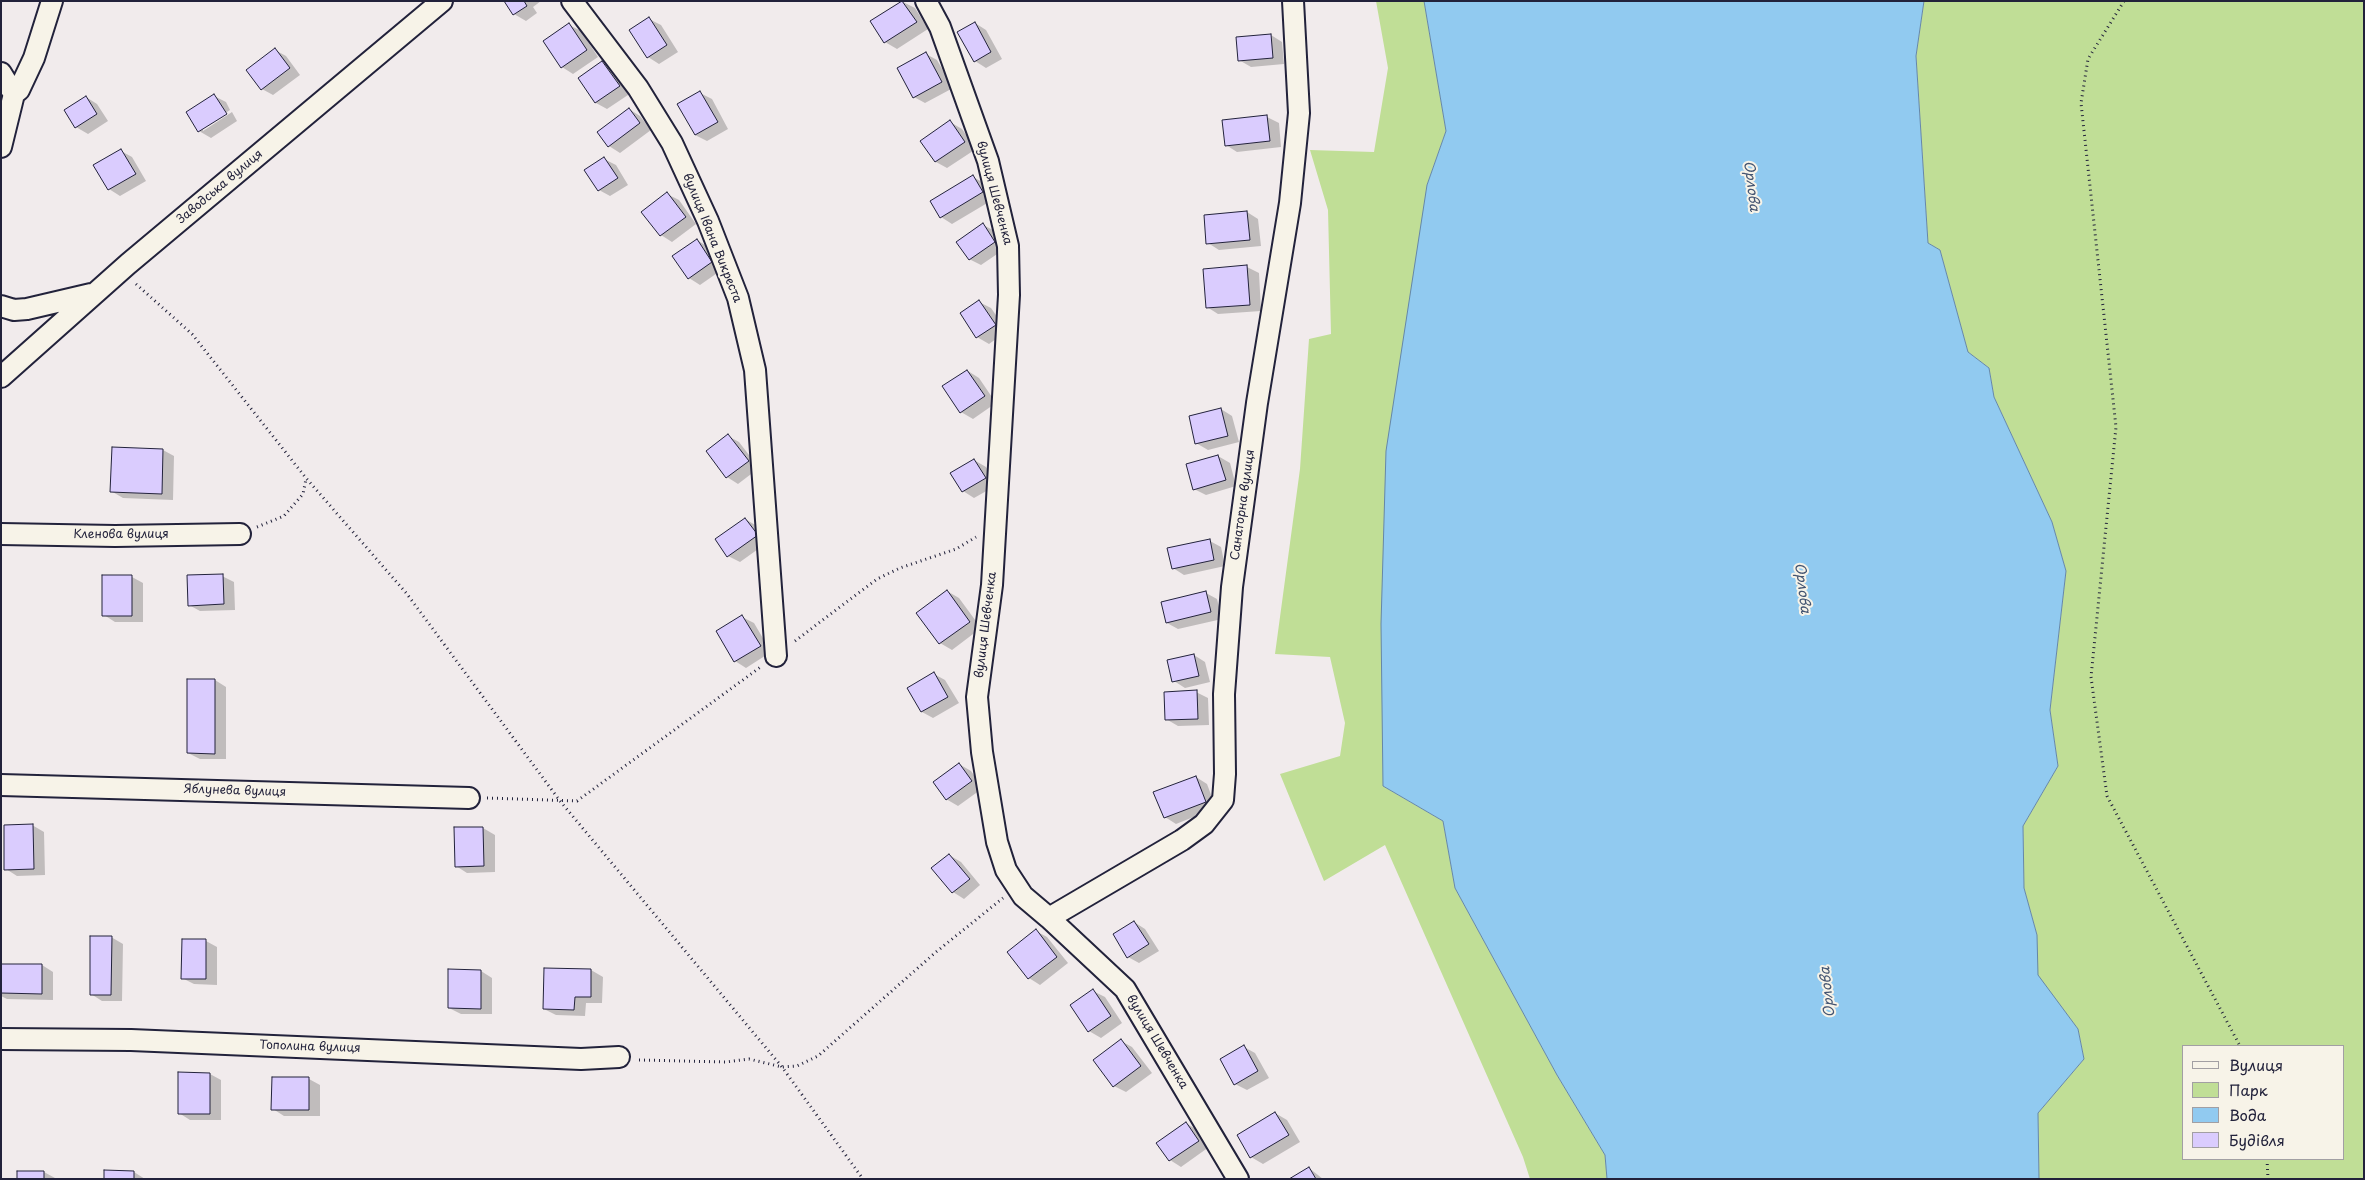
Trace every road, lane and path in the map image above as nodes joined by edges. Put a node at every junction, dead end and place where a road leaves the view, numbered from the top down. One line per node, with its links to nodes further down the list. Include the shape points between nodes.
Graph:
1 (52, 1): 8 (street, via 34,58)
2 (442, 1): 10 (street, Заводська вулиця)
3 (572, 1): 17 (street, вулиця Івана Викреста, via 638,88 672,143 708,221 738,298 755,370)
4 (926, 1): 21 (street, вулиця Шевченка, via 940,27 988,161 1008,246 1010,295 992,585 977,697 982,752 997,842 1006,870)
5 (1293, 1): 22 (street, Санаторна вулиця, via 1299,113 1290,203 1257,402 1232,588 1224,694 1226,774 1222,800 1204,824 1182,840)
6 (2124, 1): 24 (path, via 2088,59 2080,103 2116,427 2091,678 2107,796)
7 (1, 74): 8 (street)
8 (14, 94): 9 (street)
9 (1, 147)
10 (121, 270): 11 (street, Заводська вулиця); 14 (path, via 192,334)
11 (95, 293): 12 (street, via 27,309); 13 (street, Заводська вулиця)
12 (1, 306)
13 (1, 377)
14 (306, 478): 16 (path, via 303,494 284,516); 20 (path, via 407,594)
15 (1, 534): 16 (street, Кленова вулиця)
16 (240, 534)
17 (776, 656)
18 (1, 785): 19 (street, Яблунева вулиця)
19 (469, 798): 20 (path)
20 (560, 801): 26 (path)
21 (1017, 887): 22 (street, вулиця Шевченка); 26 (path, via 936,952 818,1056 797,1066)
22 (1050, 918): 29 (street, вулиця Шевченка, via 1125,989)
23 (1, 1039): 25 (street, Тополина вулиця, via 131,1040 581,1059)
24 (2239, 1045)
25 (626, 1058): 26 (path, via 726,1062 749,1059)
26 (782, 1067): 28 (path)
27 (2267, 1160): 30 (path)
28 (863, 1179)
29 (1238, 1179)
30 (2268, 1179)

